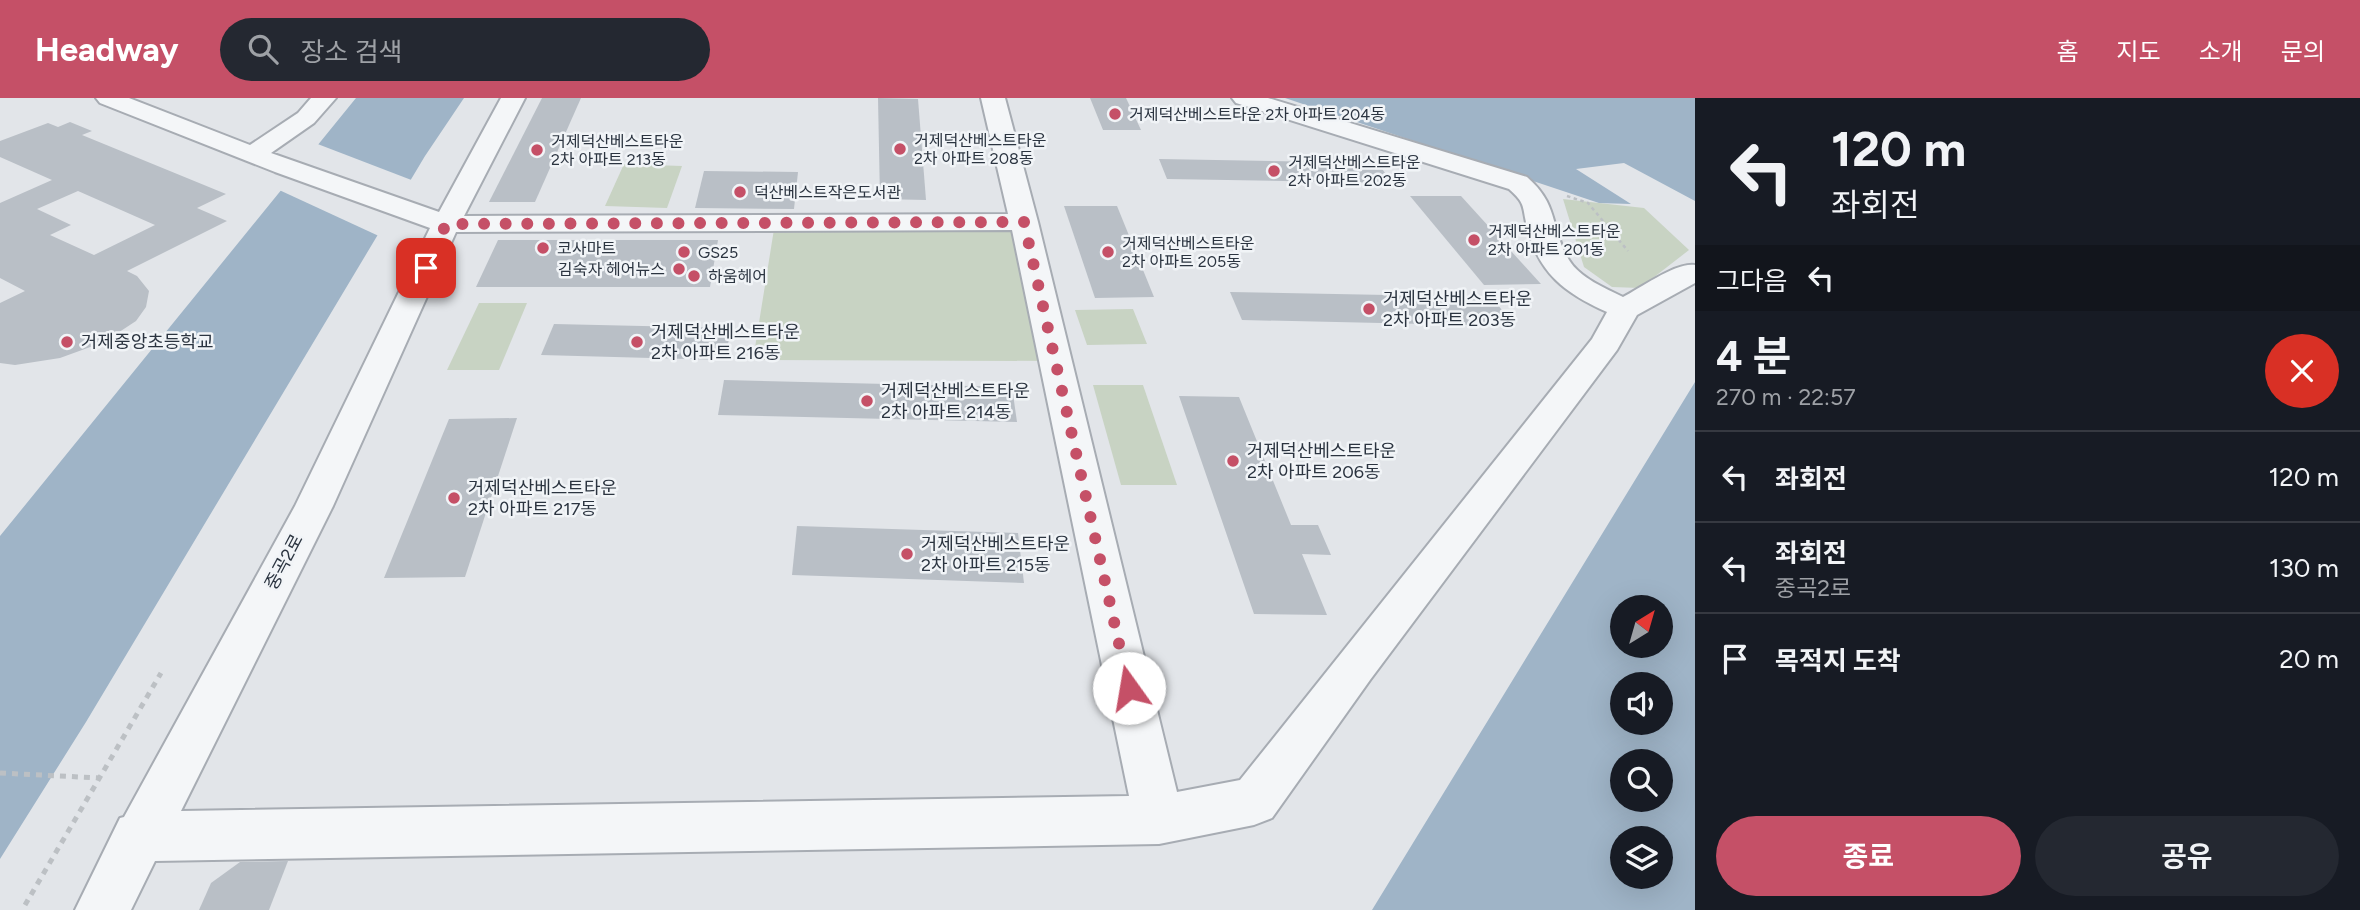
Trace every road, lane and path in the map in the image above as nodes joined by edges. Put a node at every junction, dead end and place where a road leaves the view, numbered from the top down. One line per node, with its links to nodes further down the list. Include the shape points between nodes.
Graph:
1 (108, 98): 6 (street)
2 (324, 98): 6 (street, via 306,118)
3 (513, 98): 8 (street, 중곡2로)
4 (993, 98): 9 (street)
5 (1244, 98): 12 (street, via 1518,183 1533,196 1557,266 1586,291)
6 (253, 154): 8 (street)
7 (1588, 203): 10 (path)
8 (438, 222): 9 (street); 17 (street, 중곡2로, via 314,506)
9 (1024, 222): 16 (street)
10 (1628, 251)
11 (1695, 274): 12 (street)
12 (1624, 309): 16 (street, via 1606,343 1254,801)
13 (161, 673): 15 (path)
14 (0, 773): 15 (path)
15 (101, 778): 18 (path)
16 (1159, 820): 17 (street)
17 (138, 836): 19 (street, 중곡2로)
18 (25, 905)
19 (102, 910)

